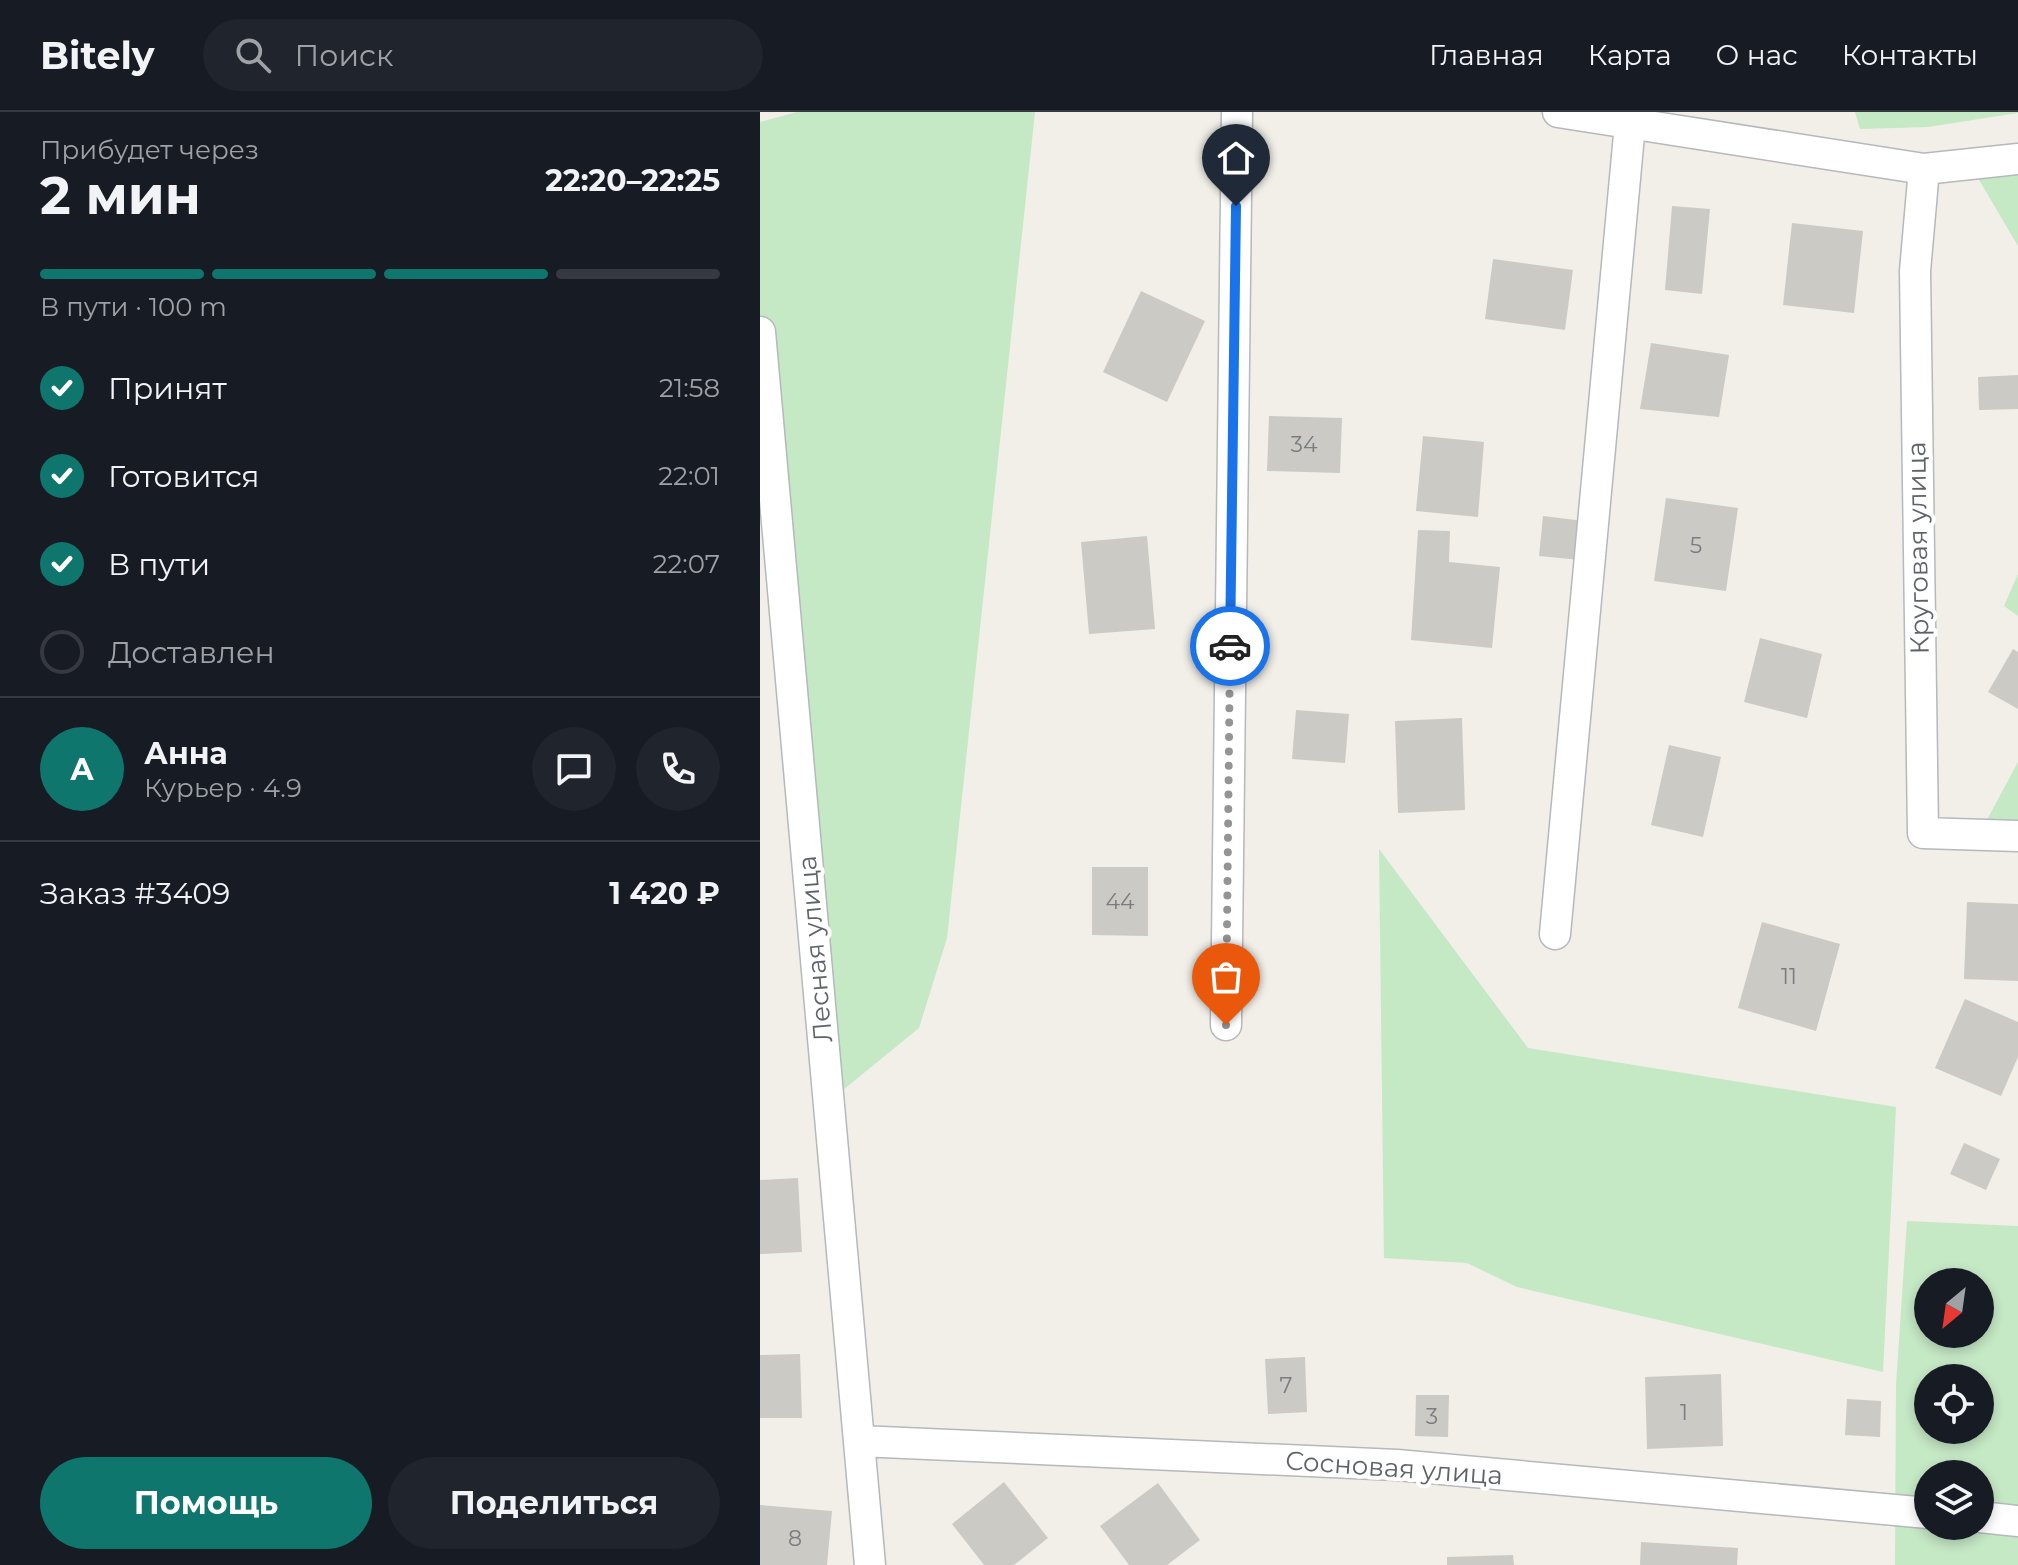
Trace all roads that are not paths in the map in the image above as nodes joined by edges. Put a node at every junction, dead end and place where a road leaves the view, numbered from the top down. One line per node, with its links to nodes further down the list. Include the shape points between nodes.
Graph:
1 (1237, 112): 9 (street)
2 (1558, 112): 3 (street)
3 (1630, 124): 5 (street); 8 (street)
4 (2018, 159): 5 (street)
5 (1924, 169): 7 (street, Круговая улица, via 1915,271 1923,833)
6 (760, 332): 10 (street, Лесная улица)
7 (2018, 836)
8 (1555, 934)
9 (1226, 1025)
10 (859, 1441): 11 (street, Сосновая улица, via 1397,1465); 14 (street, Лесная улица)
11 (1914, 1512)
12 (1994, 1518): 13 (street)
13 (2018, 1521)
14 (870, 1565)

